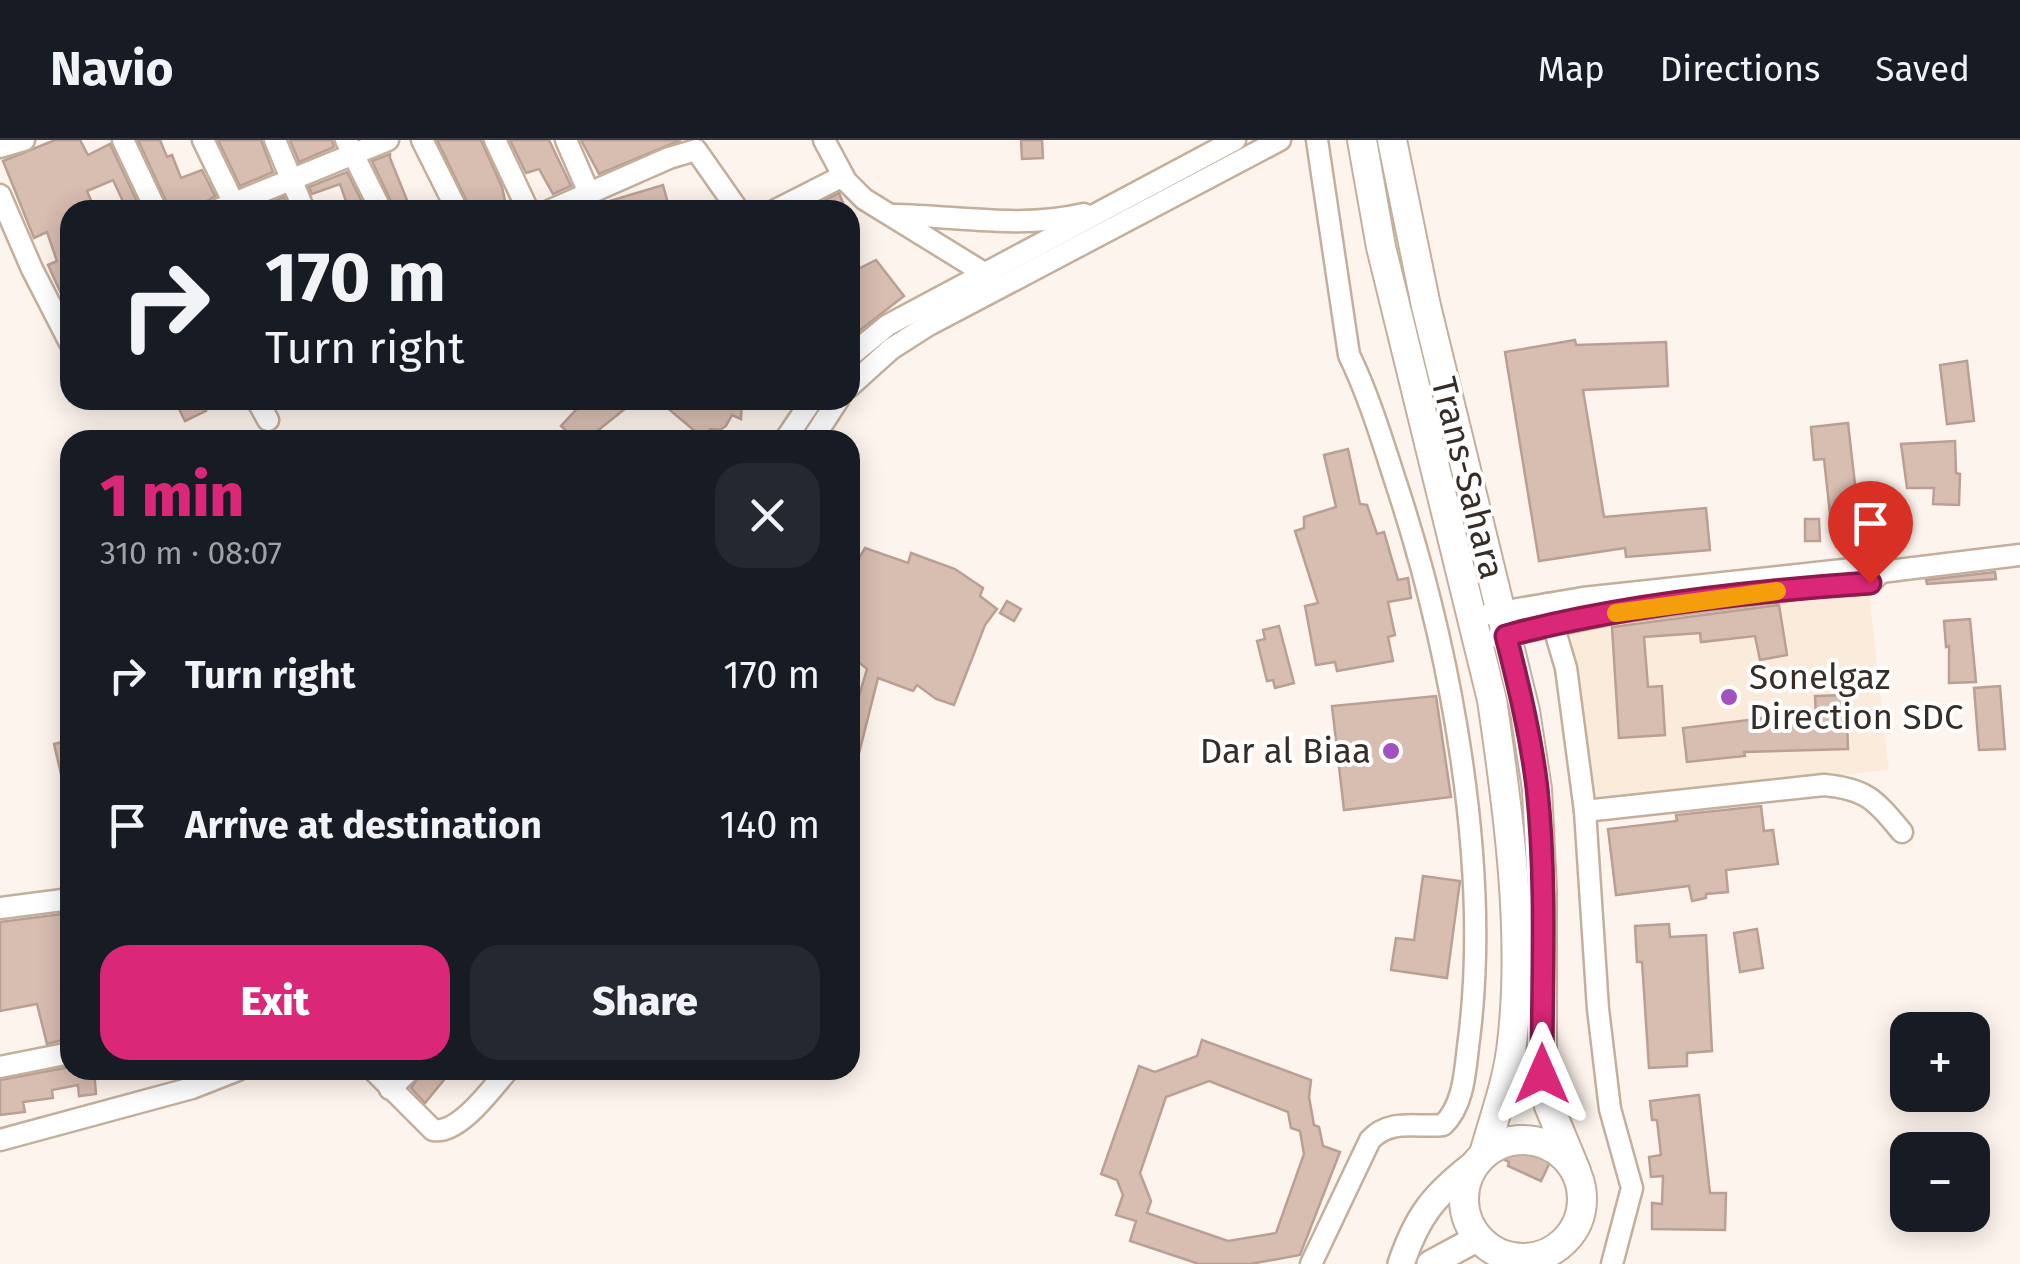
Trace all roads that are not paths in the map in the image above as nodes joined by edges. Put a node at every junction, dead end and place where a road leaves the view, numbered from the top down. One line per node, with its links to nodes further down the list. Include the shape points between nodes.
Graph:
1 (24, 140): 16 (street)
2 (123, 140): 22 (street)
3 (203, 140): 23 (street)
4 (276, 140): 19 (street)
5 (388, 140): 17 (street)
6 (422, 140): 27 (street)
7 (495, 140): 28 (street)
8 (566, 140): 20 (street)
9 (824, 140): 18 (street)
10 (1235, 140): 32 (street)
11 (1280, 140): 35 (street)
12 (1317, 140): 61 (street, via 1349,354 1410,524 1440,644 1469,833 1475,933 1463,1084 1450,1118 1443,1125 1380,1130 1370,1140)
13 (1362, 140): 44 (highway, Trans-Sahara)
14 (1392, 140): 43 (highway, Trans-Sahara)
15 (693, 145): 20 (street); 30 (street)
16 (0, 147)
17 (350, 148): 19 (street); 26 (street)
18 (843, 176): 31 (street); 33 (street, via 864,200)
19 (290, 180): 24 (street); 25 (street)
20 (589, 193): 29 (street)
21 (0, 195): 36 (street)
22 (151, 200)
23 (226, 200)
24 (246, 200)
25 (299, 200)
26 (376, 200)
27 (452, 200)
28 (523, 200)
29 (573, 200)
30 (731, 200)
31 (796, 200)
32 (1115, 206): 33 (street, via 992,223); 34 (street)
33 (891, 214): 34 (street)
34 (984, 273): 35 (street); 37 (street)
35 (999, 290): 38 (street, via 890,348)
36 (60, 324)
37 (860, 348)
38 (860, 376)
39 (262, 410): 40 (street)
40 (268, 420)
41 (2020, 555): 42 (street, via 1881,572 1861,568)
42 (1550, 614): 43 (street); 45 (street, via 1566,668)
43 (1504, 624): 44 (street); 58 (highway, Trans-Sahara, via 1537,789 1542,1074)
44 (1475, 628): 57 (highway, Trans-Sahara, via 1501,766 1514,947 1507,1076)
45 (1584, 811): 46 (street, via 1824,785 1873,798); 65 (street, via 1610,1109 1632,1188)
46 (1902, 832)
47 (60, 900): 48 (street)
48 (0, 908)
49 (60, 1054): 50 (street)
50 (0, 1067)
51 (212, 1080): 56 (street)
52 (382, 1080): 55 (street)
53 (399, 1080): 55 (street)
54 (499, 1080): 55 (street, via 445,1131 434,1130)
55 (390, 1089)
56 (0, 1140)
57 (1479, 1159): 58 (highway, via 1499,1144 1534,1140); 60 (highway, via 1463,1192 1464,1209); 62 (main road, via 1435,1196)
58 (1576, 1171): 59 (highway, via 1582,1210)
59 (1576, 1228): 60 (highway, via 1563,1244 1528,1259); 64 (highway)
60 (1489, 1250): 63 (main road)
61 (1311, 1264)
62 (1402, 1264)
63 (1430, 1264)
64 (1556, 1264)
65 (1612, 1264)

